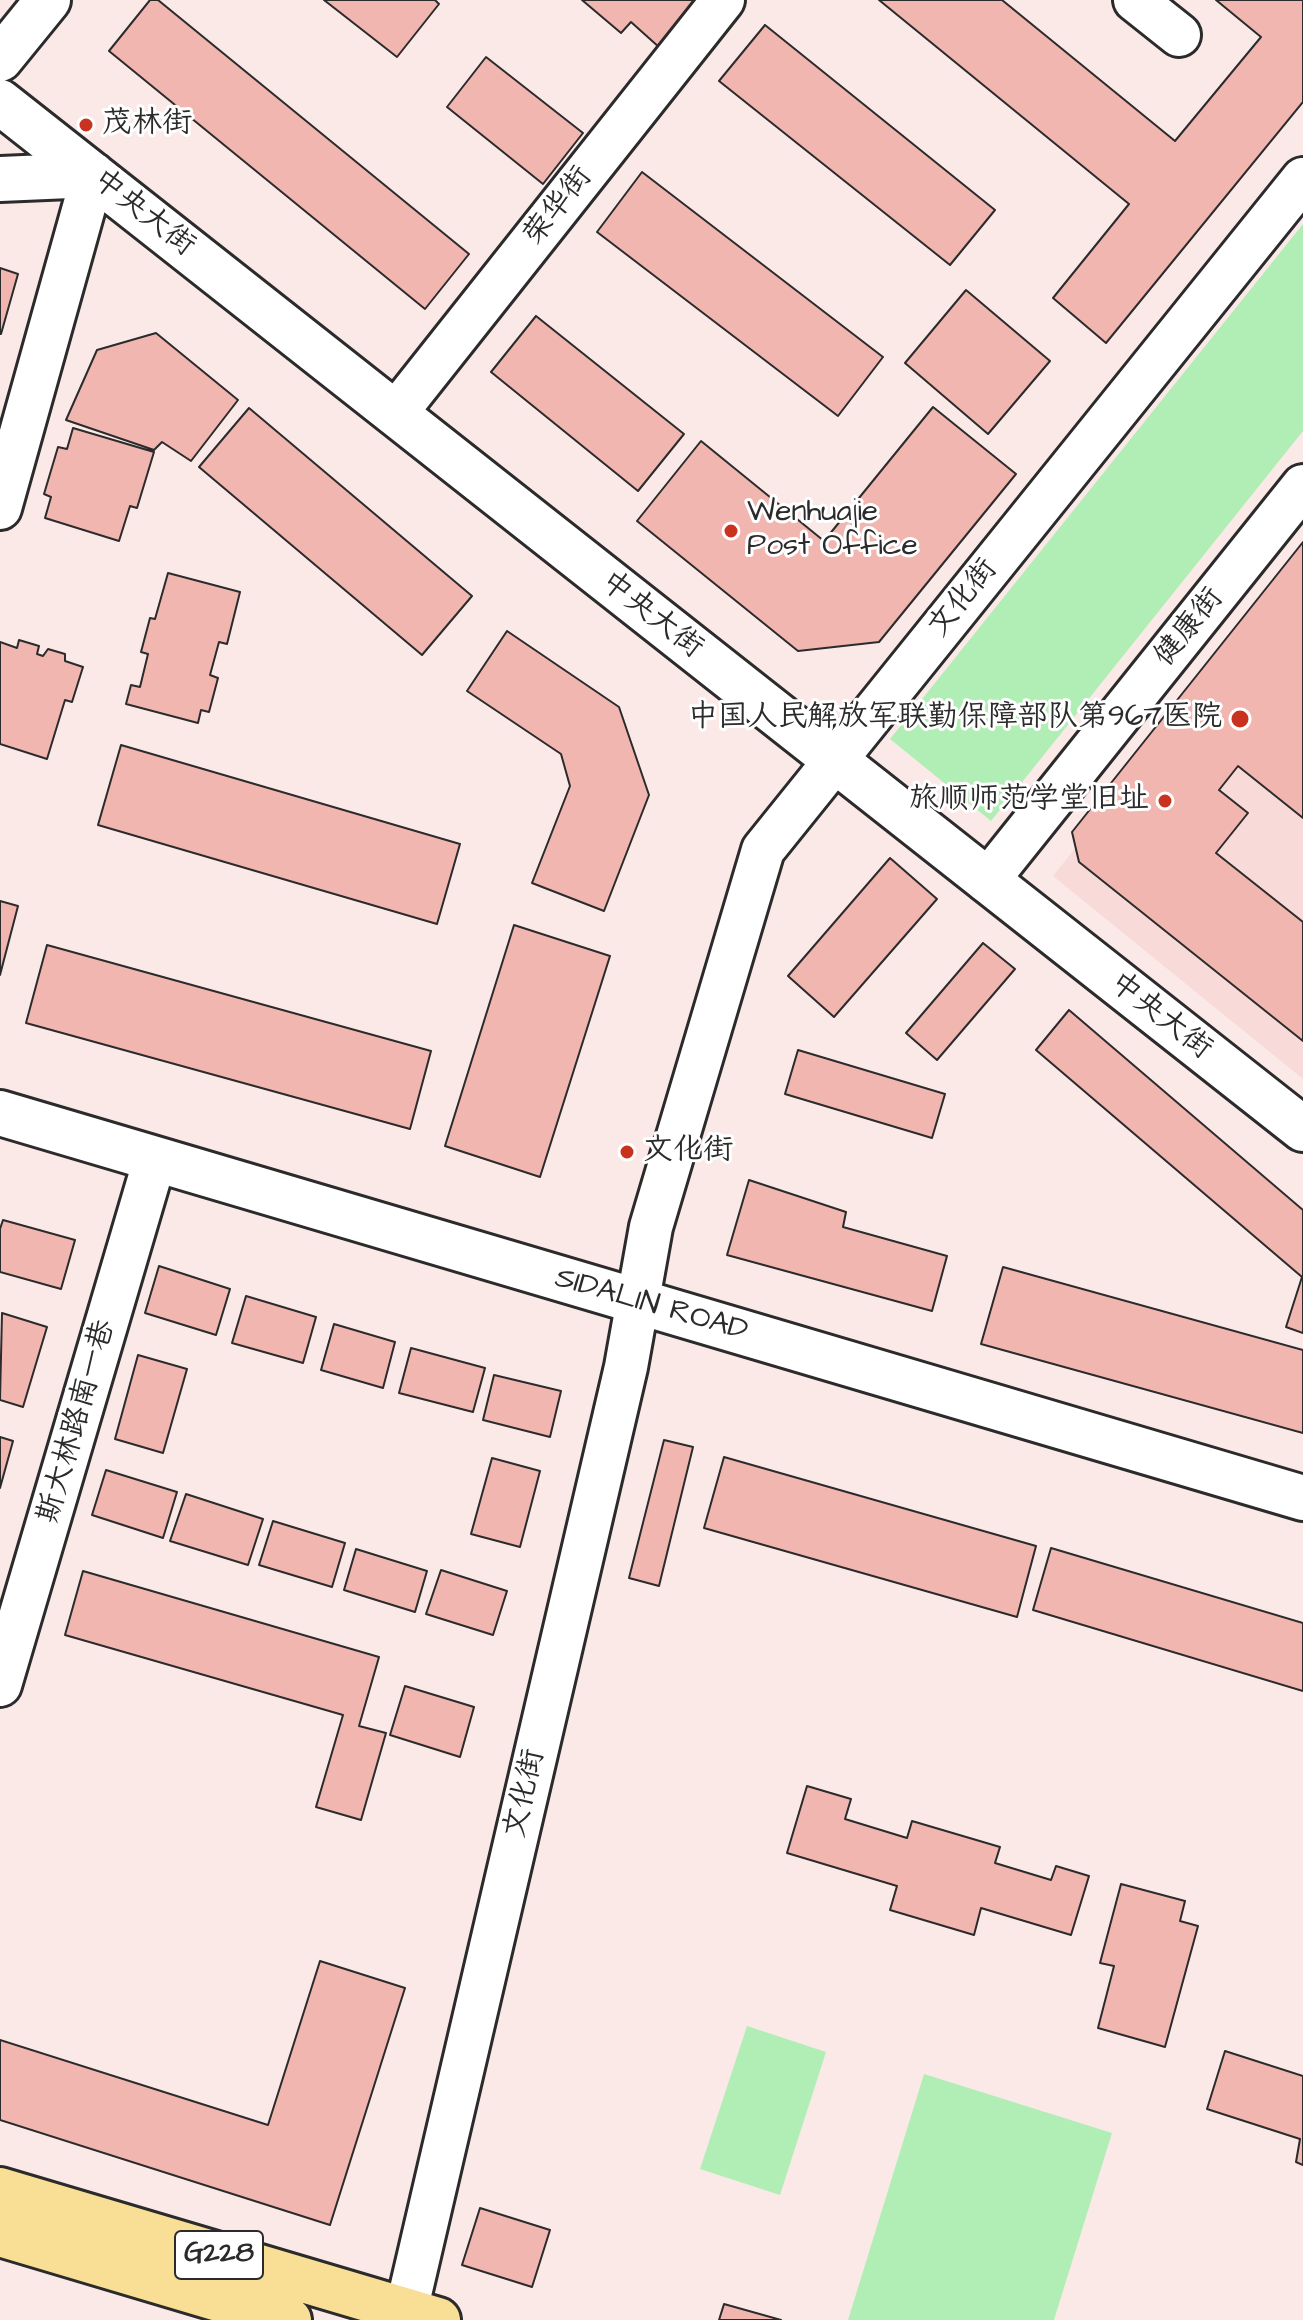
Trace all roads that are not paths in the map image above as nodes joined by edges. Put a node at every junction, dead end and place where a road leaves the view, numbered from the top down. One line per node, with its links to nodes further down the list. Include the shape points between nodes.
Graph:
1 (48, 0): 5 (street)
2 (723, 0): 10 (street, 荣华街)
3 (1135, 0): 4 (street)
4 (1179, 35)
5 (0, 59)
6 (0, 102): 7 (street, 中央大街)
7 (93, 175): 8 (street); 10 (street, 中央大街); 12 (street)
8 (0, 179)
9 (1303, 179): 13 (street, 文化街)
10 (395, 414): 13 (street, 中央大街)
11 (1303, 486): 14 (street, 健康街)
12 (0, 508)
13 (833, 760): 14 (street, 中央大街); 18 (street, 文化街, via 763,850 651,1227)
14 (987, 881): 16 (street, 中央大街)
15 (0, 1113): 17 (street, SIDALIN ROAD)
16 (1303, 1129)
17 (155, 1159): 18 (street, SIDALIN ROAD); 20 (street, 斯大林路南一巷)
18 (637, 1301): 19 (street, SIDALIN ROAD); 23 (street, 文化街)
19 (1303, 1498)
20 (0, 1685)
21 (0, 2190): 23 (highway, G228)
22 (0, 2234): 24 (highway, G228)
23 (416, 2317)
24 (289, 2320)

